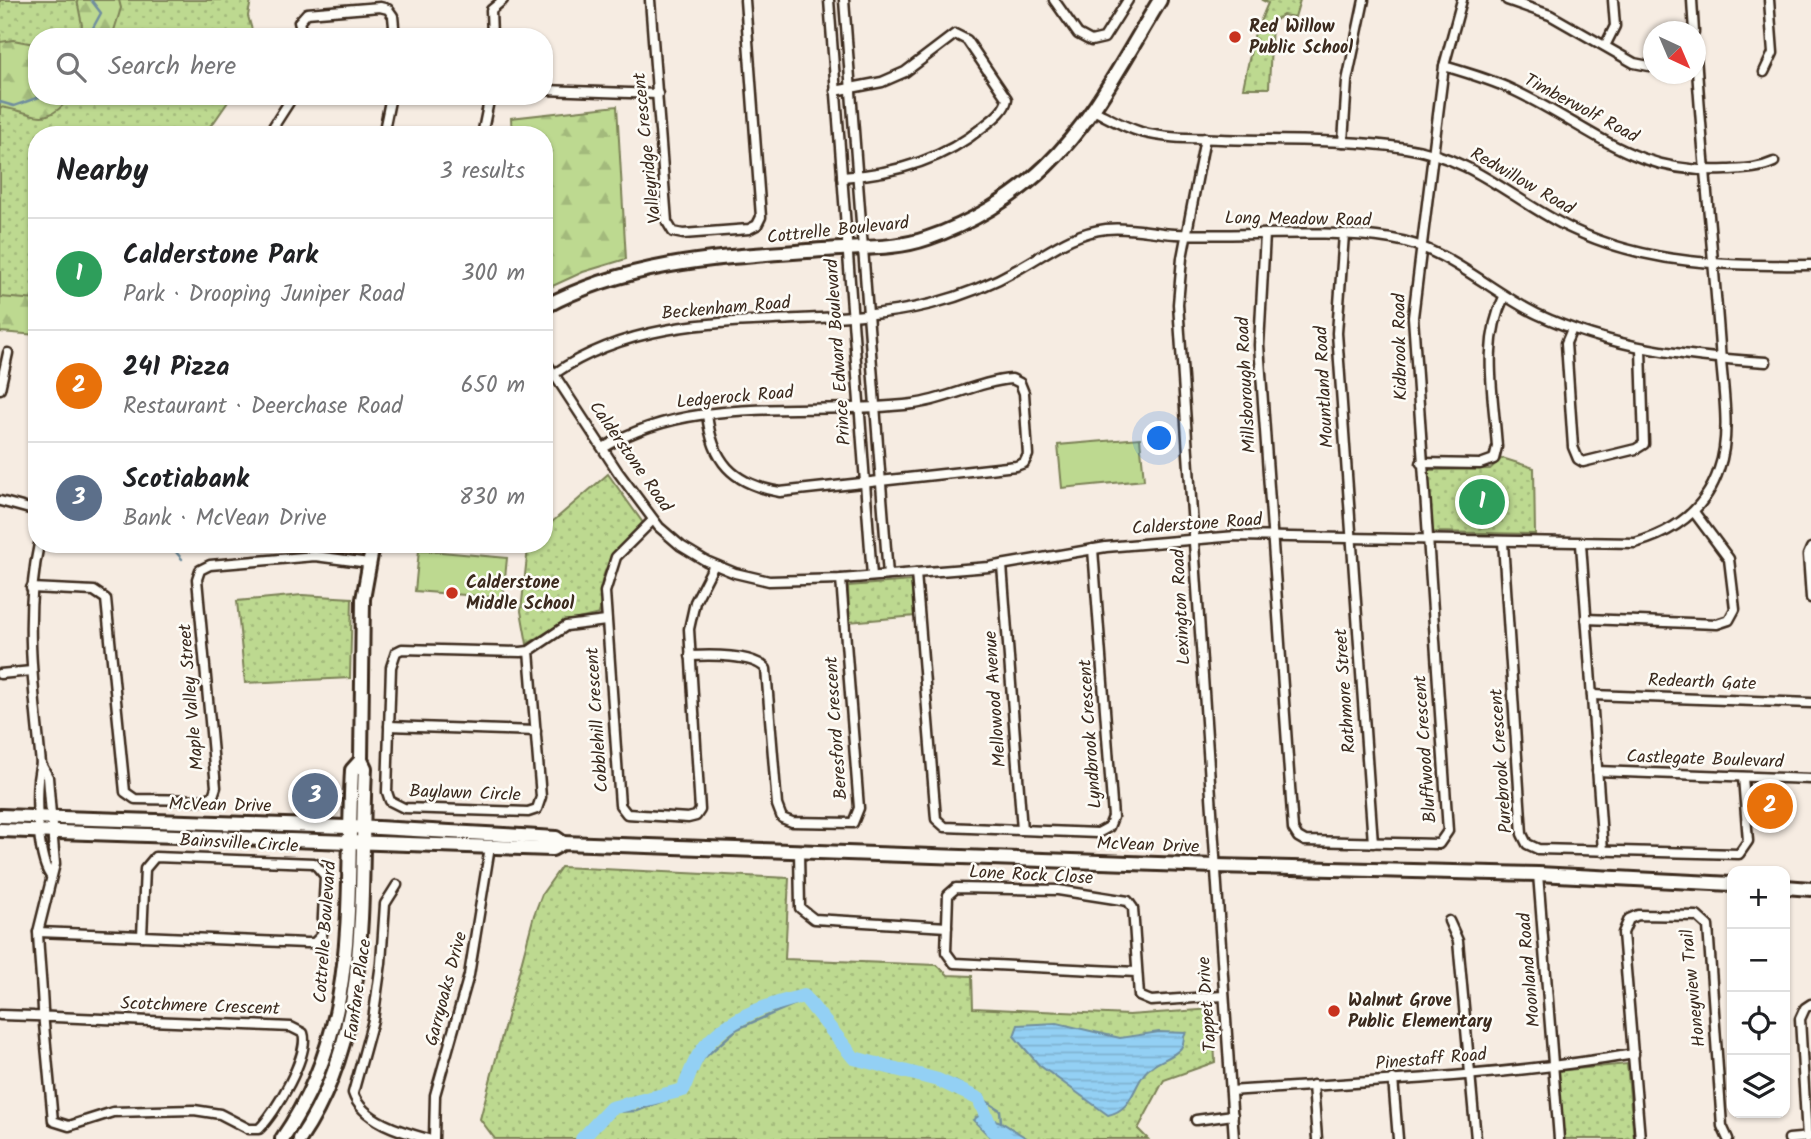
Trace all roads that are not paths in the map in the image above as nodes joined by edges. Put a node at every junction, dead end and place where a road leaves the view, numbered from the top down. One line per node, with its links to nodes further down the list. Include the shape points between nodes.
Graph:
1 (503, 0): 18 (street, via 491,10)
2 (650, 0): 27 (street, Valleyridge Crescent)
3 (745, 0): 27 (street, Valleyridge Crescent, via 762,214 757,225 683,234 670,229)
4 (829, 0): 26 (street, Prince Edward Boulevard)
5 (844, 0): 24 (street, Prince Edward Boulevard)
6 (1054, 0): 7 (street, via 1078,34 1091,41 1104,38)
7 (1128, 0)
8 (1160, 0): 31 (main road, Cottrelle Boulevard)
9 (1364, 0): 36 (street, via 1347,81)
10 (1462, 0): 21 (street, Kidbrook Road)
11 (1507, 0): 19 (street, via 1550,15)
12 (1613, 0): 19 (street, via 1615,26)
13 (1692, 0): 15 (street)
14 (1769, 0): 22 (street, via 1773,52)
15 (1693, 21)
16 (301, 28): 17 (street, via 299,22 307,13 380,7 393,16)
17 (394, 28)
18 (492, 28)
19 (1605, 46): 20 (street)
20 (1643, 65)
21 (1444, 66): 37 (street, Kidbrook Road); 39 (street, Timberwolf Road, via 1516,91 1630,154)
22 (1764, 72)
23 (1698, 84): 39 (street, Calderstone Road)
24 (852, 89): 26 (street); 40 (street, Prince Edward Boulevard); 40 (street, via 905,72 958,34 967,40 1007,99 995,117 951,149 904,168)
25 (553, 90): 27 (street)
26 (835, 91): 41 (street, Prince Edward Boulevard)
27 (658, 94)
28 (287, 105): 32 (street)
29 (389, 105): 33 (street)
30 (488, 105): 34 (street)
31 (1093, 110): 35 (street, Redwillow Road, via 1142,132); 46 (main road, Cottrelle Boulevard, via 1046,166 992,207 930,238)
32 (274, 126)
33 (385, 126)
34 (484, 126)
35 (1205, 138): 36 (street, Redwillow Road); 42 (street, Lexington Road)
36 (1343, 142): 37 (street, Redwillow Road)
37 (1435, 154): 45 (street, Kidbrook Road); 48 (street, Redwillow Road, via 1478,171 1547,216 1598,241 1654,257)
38 (1774, 162): 39 (street, Timberwolf Road, via 1762,168)
39 (1705, 171): 48 (street, Calderstone Road)
40 (858, 176): 41 (street); 46 (street, Prince Edward Boulevard)
41 (842, 177): 47 (street, Prince Edward Boulevard)
42 (1187, 234): 43 (street, Long Meadow Road); 52 (street, Long Meadow Road, via 1116,228 1087,232 969,292 913,308); 75 (street, Lexington Road, via 1178,304)
43 (1265, 234): 44 (street, Long Meadow Road); 73 (street, Millsborough Road, via 1258,328)
44 (1344, 234): 45 (street, Long Meadow Road); 74 (street, Mountland Road, via 1337,333)
45 (1420, 246): 50 (street, Long Meadow Road); 66 (street, Kidbrook Road, via 1413,317)
46 (863, 248): 47 (main road, Cottrelle Boulevard); 52 (street, Prince Edward Boulevard)
47 (847, 249): 51 (main road, Cottrelle Boulevard, via 648,267); 53 (street, Prince Edward Boulevard)
48 (1714, 265): 49 (street, Redwillow Road); 57 (street, Calderstone Road)
49 (1811, 265)
50 (1504, 297): 54 (street, Long Meadow Road); 66 (street, via 1490,337 1494,459 1480,464)
51 (553, 303)
52 (868, 314): 53 (street, Beckenham Road); 62 (street, Prince Edward Boulevard)
53 (853, 315): 60 (street, Beckenham Road, via 662,330 610,344); 63 (street, Prince Edward Boulevard)
54 (1572, 329): 55 (street, Long Meadow Road); 55 (street, via 1566,344 1573,447 1583,462 1644,444)
55 (1641, 349): 57 (street, Long Meadow Road)
56 (8, 353): 59 (street)
57 (1720, 358): 58 (street); 71 (street, Calderstone Road, via 1723,454 1711,488)
58 (1766, 362)
59 (3, 366): 61 (street)
60 (554, 374): 65 (street, Calderstone Road)
61 (0, 389)
62 (875, 408): 63 (street, Ledgerock Road); 67 (street, Prince Edward Boulevard); 67 (street, Ledgerock Road, via 929,401 1006,379 1017,380 1024,393 1029,452 1024,463 1016,466)
63 (860, 409): 64 (street, Ledgerock Road, via 795,407); 68 (street, Prince Edward Boulevard)
64 (707, 414): 65 (street, Ledgerock Road, via 651,424); 68 (street, via 719,459 753,485 789,493)
65 (603, 448): 72 (street, Calderstone Road)
66 (1421, 463): 76 (street, Kidbrook Road)
67 (880, 481): 68 (street); 87 (street, Prince Edward Boulevard)
68 (865, 482): 88 (street, Prince Edward Boulevard)
69 (0, 501): 70 (street)
70 (28, 509)
71 (1694, 512): 78 (street, Calderstone Road, via 1644,541); 92 (street, via 1725,551 1732,570 1735,609 1730,620 1717,624)
72 (653, 520): 84 (street, Calderstone Road, via 681,546); 93 (street, Cobblehill Crescent, via 613,564 605,592)
73 (1272, 536): 74 (street, Calderstone Road); 75 (street, Calderstone Road); 112 (street, Bluffwood Crescent, via 1294,832 1305,841)
74 (1350, 537): 76 (street, Calderstone Road); 112 (street, Rathmore Street)
75 (1193, 539): 80 (street, Calderstone Road); 117 (street, Lexington Road)
76 (1427, 540): 77 (street, Calderstone Road); 112 (street, Bluffwood Crescent, via 1448,831 1444,841 1432,845)
77 (1503, 542): 78 (street, Calderstone Road); 116 (street, Purebrook Crescent, via 1524,840 1538,849)
78 (1581, 544): 92 (street)
79 (1811, 548): 91 (street)
80 (1093, 549): 85 (street, Calderstone Road); 109 (street, Lyndbrook Crescent, via 1112,822 1098,833)
81 (38, 553): 90 (street)
82 (371, 553): 83 (main road, Cottrelle Boulevard)
83 (369, 563): 90 (street, Maple Valley Street, via 315,556 210,565 200,570 197,579 216,786 213,796 204,800 135,799 125,792 106,599 94,591); 107 (main road, Cottrelle Boulevard, via 363,599 361,760 365,768)
84 (714, 565): 89 (street, Calderstone Road, via 769,581); 95 (street, Cobblehill Crescent, via 692,614)
85 (1002, 565): 86 (street, Calderstone Road); 109 (street, Mellowood Avenue)
86 (916, 573): 87 (street, Calderstone Road); 109 (street, Lyndbrook Crescent, via 934,816 945,827)
87 (888, 575): 88 (street, Calderstone Road)
88 (873, 576): 89 (street, Calderstone Road)
89 (841, 579): 95 (street, Beresford Crescent, via 859,808 853,823 782,818 766,669 755,661)
90 (32, 588): 96 (street)
91 (1811, 598)
92 (1586, 619): 98 (street)
93 (606, 621): 94 (street, via 566,626); 95 (street, Cobblehill Crescent, via 620,805 628,814 688,818 701,810)
94 (529, 651): 100 (street, Baylawn Circle, via 398,650 391,661); 101 (street, Baylawn Circle)
95 (691, 656)
96 (33, 671): 97 (street); 106 (street, via 41,764 48,778)
97 (0, 674)
98 (1592, 695): 99 (street, Redearth Gate); 102 (street)
99 (1811, 703)
100 (389, 726): 101 (street); 101 (street, Baylawn Circle, via 388,797 404,808 534,811 541,797)
101 (536, 731)
102 (1597, 771): 103 (street, Castlegate Boulevard); 116 (street)
103 (1743, 777): 104 (street, Castlegate Boulevard); 116 (street, via 1748,841 1741,853)
104 (1811, 779)
105 (0, 816): 106 (main road, McVean Drive)
106 (46, 818): 107 (main road, McVean Drive); 110 (street)
107 (356, 828): 111 (main road, Cottrelle Boulevard); 113 (main road, McVean Drive, via 556,838)
108 (0, 830): 110 (main road, McVean Drive)
109 (1022, 830)
110 (47, 832): 111 (main road, McVean Drive); 125 (street, via 44,866 50,875)
111 (355, 842): 114 (main road, McVean Drive); 141 (main road, Cottrelle Boulevard, via 337,1022 313,1088); 142 (main road, Cottrelle Boulevard, via 354,1005 330,1085)
112 (1373, 843)
113 (563, 844): 114 (main road, McVean Drive, via 552,849); 115 (main road, McVean Drive)
114 (490, 846): 144 (street, Garryoaks Drive, via 469,975 435,1095)
115 (799, 851): 117 (main road, McVean Drive); 124 (street, via 800,908 806,915)
116 (1602, 851)
117 (1215, 866): 118 (main road, McVean Drive); 128 (street, Tappet Drive)
118 (1538, 874): 119 (main road, McVean Drive); 133 (street, Moonland Road)
119 (1727, 884)
120 (397, 885): 143 (street, Fanfare Place, via 385,904 373,1020 353,1093 355,1101 389,1128)
121 (1790, 888): 122 (main road)
122 (1811, 890)
123 (1449, 921): 134 (street, via 1458,941)
124 (947, 927): 127 (street, Lone Rock Close, via 946,952 958,964); 127 (street, Lone Rock Close, via 948,895 956,888 1121,898 1133,908)
125 (38, 932): 126 (street, Bainsville Circle); 131 (street)
126 (142, 936): 126 (street, Bainsville Circle, via 314,943 323,936 325,876 309,863 155,857 145,869)
127 (1136, 972): 128 (street, Lone Rock Close, via 1137,993 1147,1001)
128 (1223, 996): 137 (street, Tappet Drive)
129 (1811, 1004): 140 (street, via 1800,1019)
130 (0, 1015): 131 (street)
131 (44, 1017): 131 (street, Scotchmere Crescent, via 52,1116 63,1126 113,1112 145,1109 211,1112 259,1129 292,1078 305,1044 303,1033 291,1027)
132 (1634, 1054): 133 (street, Pinestaff Road); 150 (street); 151 (street, Honeyview Trail, via 1623,933 1626,923 1638,915 1702,917 1707,926 1722,1126)
133 (1554, 1064): 134 (street, Pinestaff Road); 149 (street, Moonland Road)
134 (1470, 1074): 135 (street, Pinestaff Road); 148 (street)
135 (1393, 1079): 136 (street, Pinestaff Road); 147 (street)
136 (1313, 1085): 137 (street, Pinestaff Road); 146 (street)
137 (1231, 1091): 138 (street, Tappet Drive)
138 (1233, 1115): 139 (street); 145 (street, Tappet Drive)
139 (1196, 1119)
140 (1809, 1138): 152 (street)
141 (282, 1139)
142 (300, 1139)
143 (428, 1139)
144 (434, 1139)
145 (1234, 1139)
146 (1317, 1139)
147 (1398, 1139)
148 (1476, 1139)
149 (1559, 1139)
150 (1640, 1139)
151 (1728, 1139)
152 (1789, 1139)

